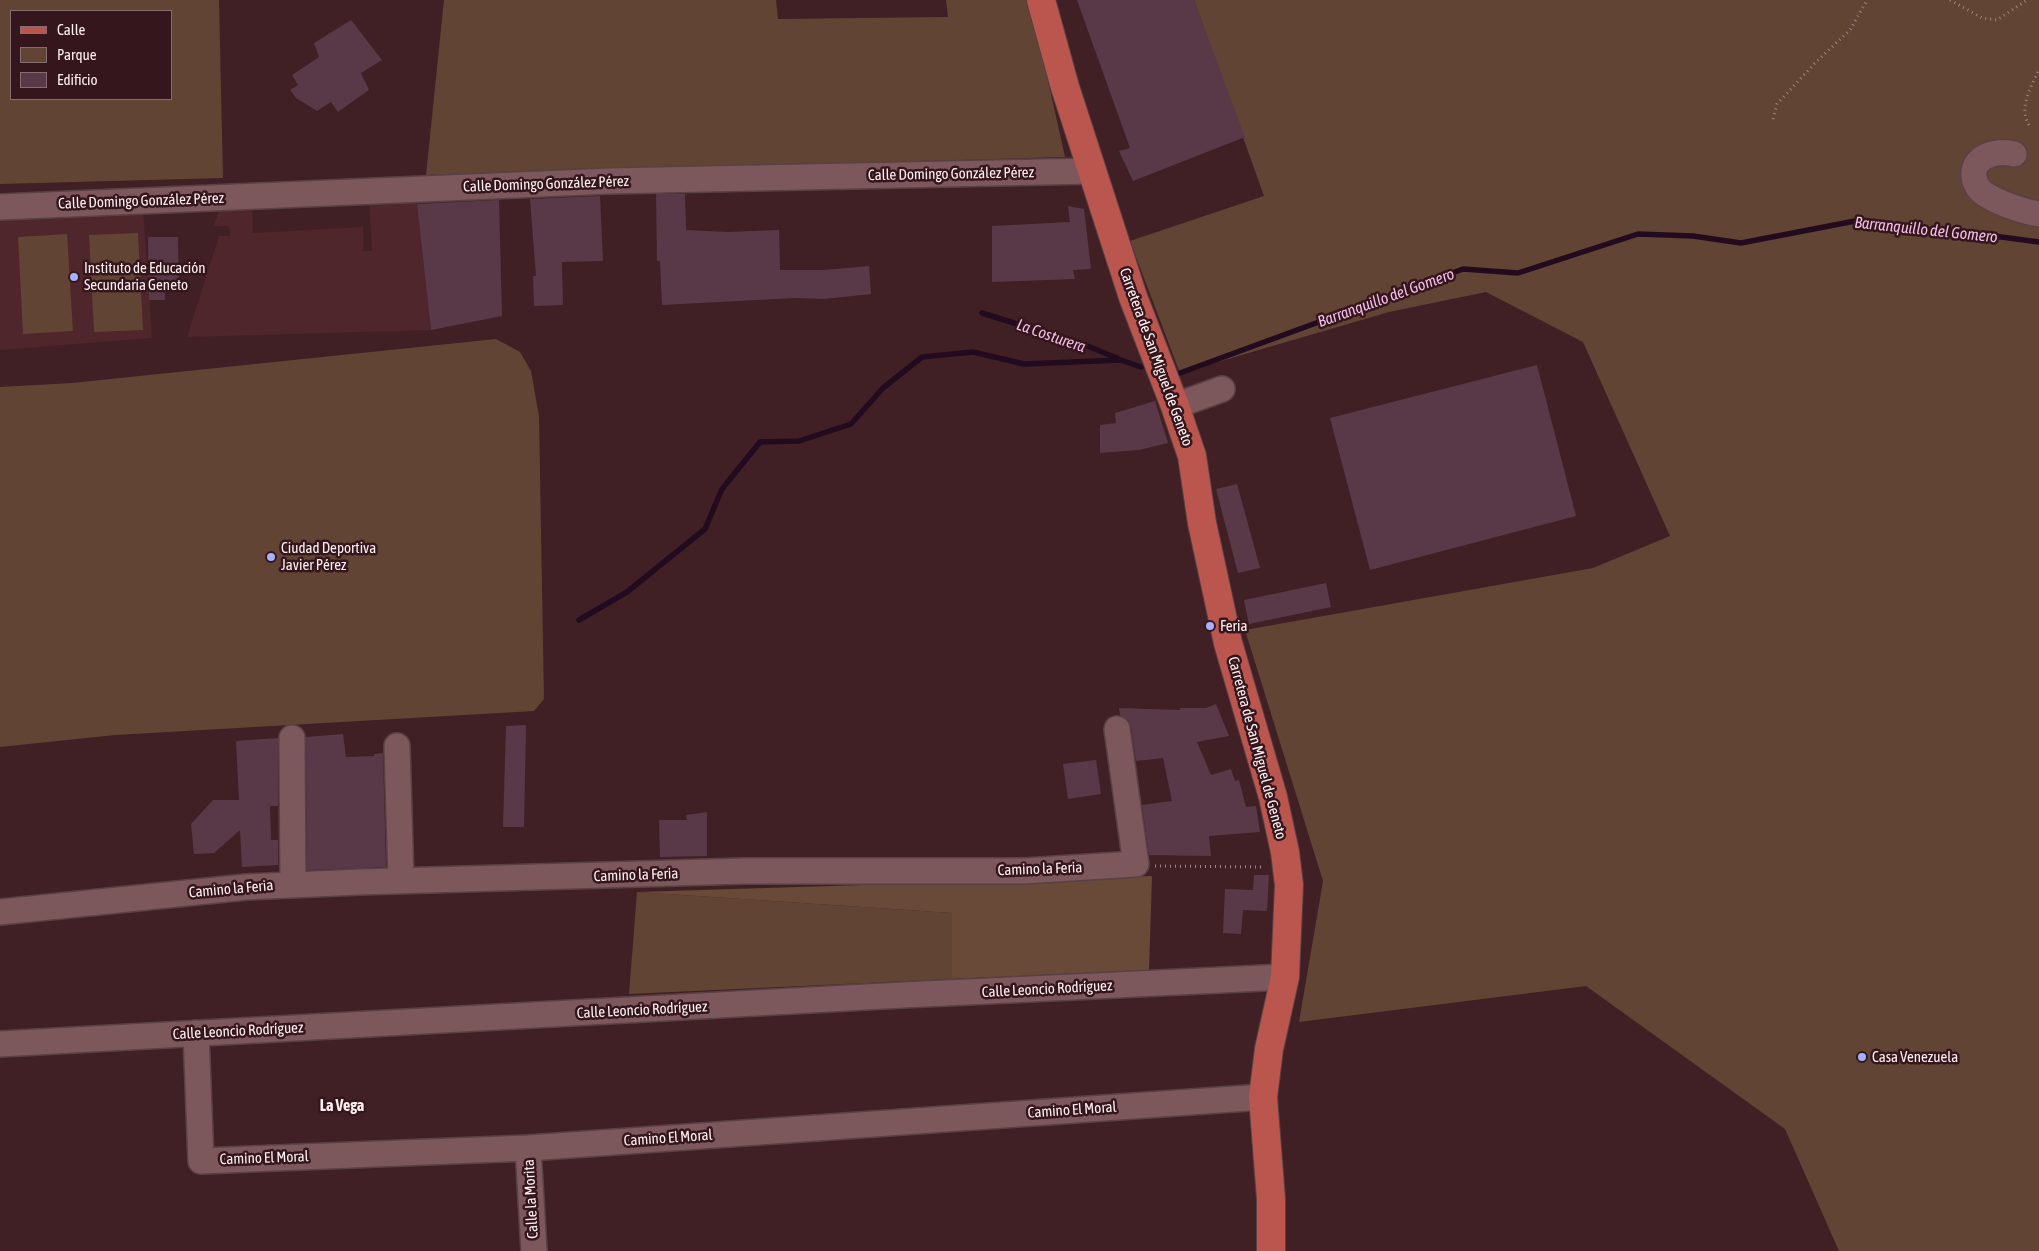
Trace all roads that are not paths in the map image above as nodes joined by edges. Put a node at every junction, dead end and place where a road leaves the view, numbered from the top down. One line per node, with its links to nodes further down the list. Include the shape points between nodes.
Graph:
1 (1041, 0): 3 (main road, Carretera de San Miguel de Geneto)
2 (2014, 154): 5 (street, via 2002,151 1984,157 1975,165 1977,188 1990,198)
3 (1092, 172): 4 (street, Calle Domingo González Pérez, via 610,181); 7 (main road, Carretera de San Miguel de Geneto, via 1133,297)
4 (0, 207)
5 (2039, 214)
6 (1222, 389): 7 (street)
7 (1175, 406): 14 (main road, Carretera de San Miguel de Geneto, via 1192,456 1202,523 1228,643 1273,797 1287,867)
8 (1117, 729): 11 (street, Camino la Feria, via 1136,864 1024,871 744,871)
9 (292, 738): 12 (street)
10 (397, 746): 11 (street)
11 (401, 881): 12 (street, Camino la Feria)
12 (293, 885): 13 (street, Camino la Feria)
13 (0, 912)
14 (1285, 978): 15 (street, Calle Leoncio Rodríguez); 17 (main road, Carretera de San Miguel de Geneto, via 1269,1050)
15 (196, 1032): 16 (street, Calle Leoncio Rodríguez); 18 (street, Camino El Moral, via 201,1161)
16 (0, 1044)
17 (1263, 1097): 18 (street, Camino El Moral); 20 (main road, Carretera de San Miguel de Geneto, via 1271,1199)
18 (528, 1148): 19 (street, Calle la Morita)
19 (534, 1251)
20 (1271, 1251)

